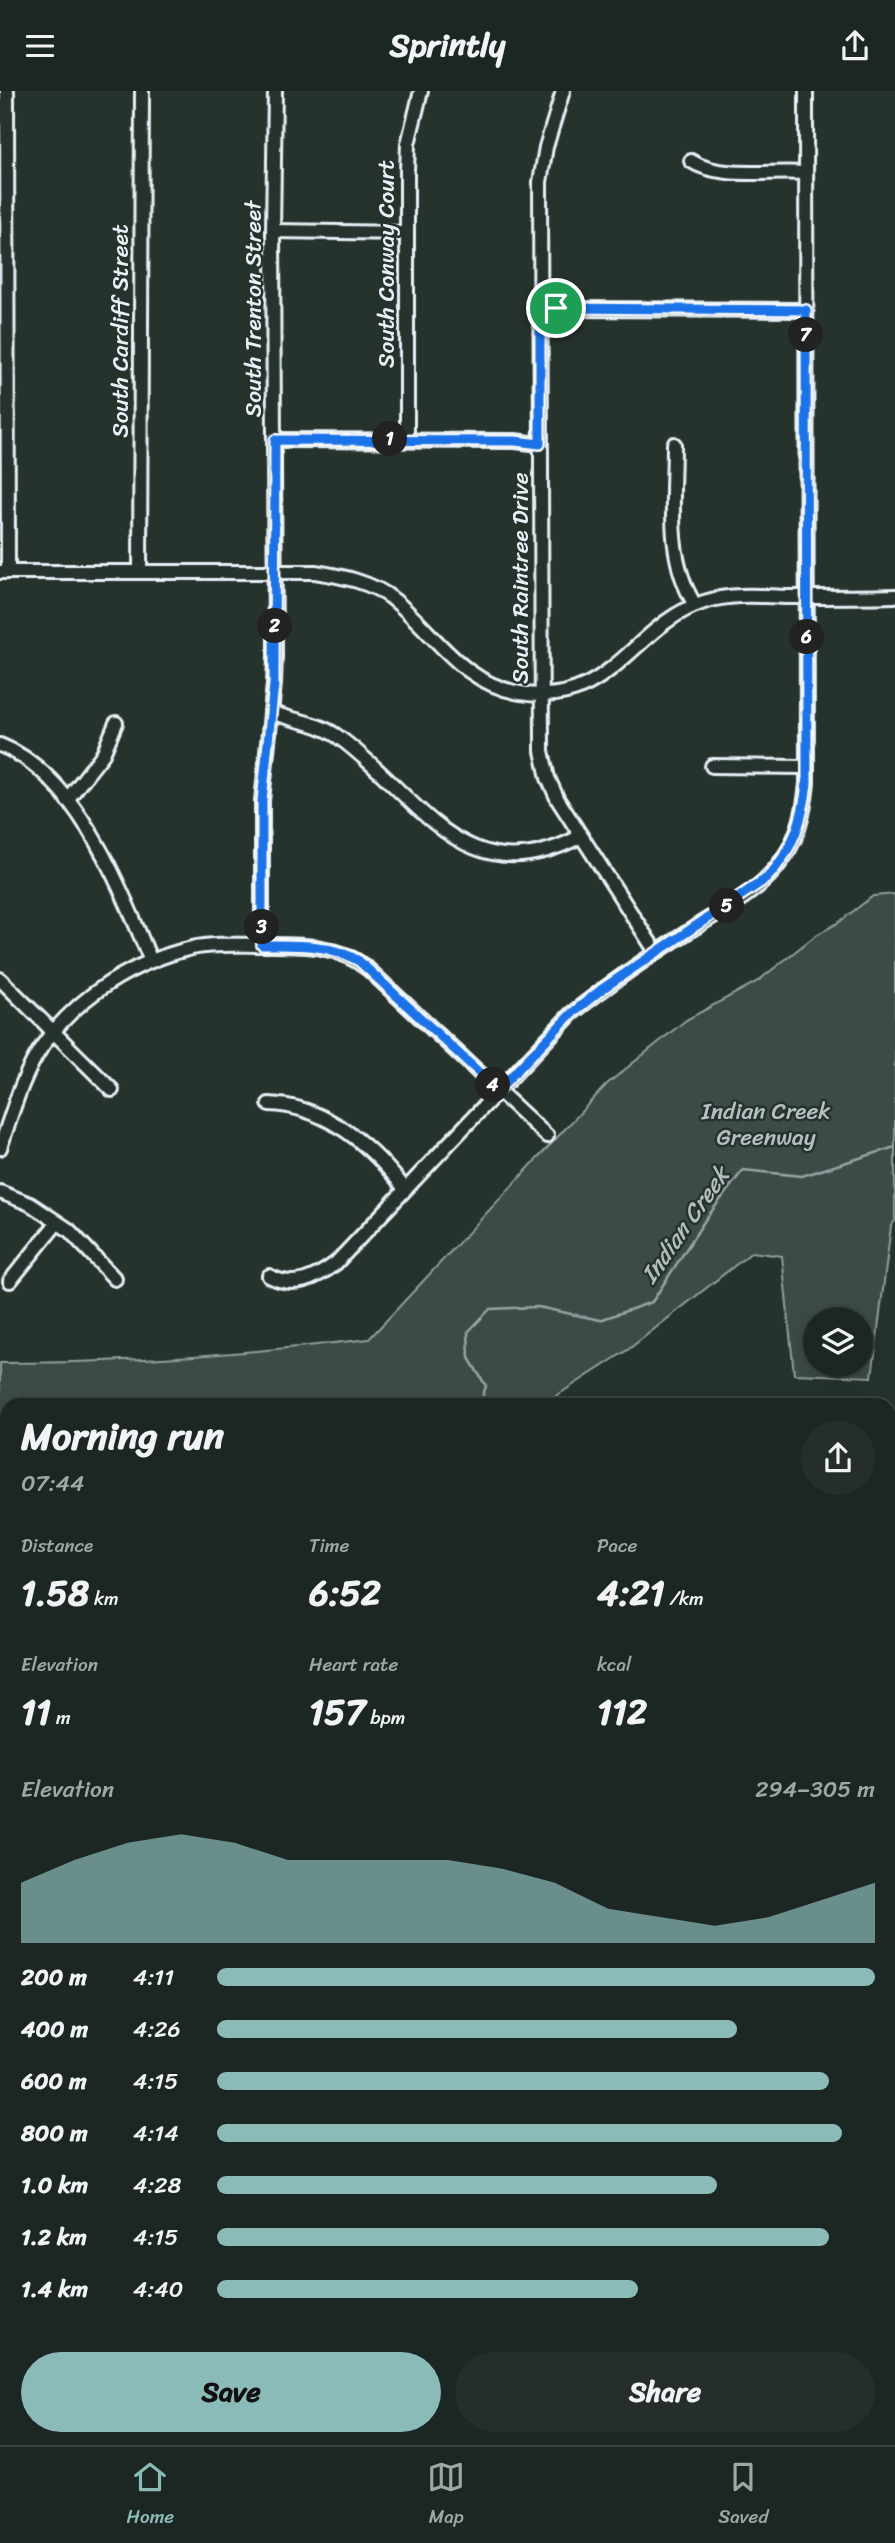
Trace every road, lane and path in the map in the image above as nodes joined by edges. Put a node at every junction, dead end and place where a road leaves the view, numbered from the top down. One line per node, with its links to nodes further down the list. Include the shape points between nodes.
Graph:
1 (8, 91): 19 (street)
2 (142, 91): 17 (street, South Cardiff Street)
3 (275, 91): 9 (street, South Trenton Street)
4 (421, 91): 10 (street, South Conway Court, via 408,143)
5 (563, 91): 11 (street, South Raintree Drive, via 541,182)
6 (806, 91): 8 (street)
7 (691, 161): 8 (street, via 716,171)
8 (806, 173): 12 (street)
9 (273, 231): 10 (street); 14 (street, South Trenton Street)
10 (406, 233): 13 (street, South Conway Court)
11 (540, 309): 12 (street); 15 (street, South Raintree Drive)
12 (806, 310): 21 (street)
13 (407, 439): 14 (street); 15 (street)
14 (275, 440): 18 (street, South Trenton Street)
15 (540, 444): 23 (street, South Raintree Drive)
16 (674, 444): 22 (street, via 675,548 678,568)
17 (140, 571): 18 (street); 19 (street)
18 (274, 571): 23 (street, via 341,576 375,589 393,599 470,674 499,688); 24 (street, South Trenton Street)
19 (4, 572)
20 (895, 596): 21 (street)
21 (807, 597): 22 (street, via 734,597); 28 (street)
22 (695, 605): 23 (street, via 662,625 599,679 572,691)
23 (541, 694): 30 (street, South Raintree Drive, via 542,751 548,778)
24 (271, 712): 30 (street, via 334,734 440,829 474,849 527,855); 31 (street, South Trenton Street, via 262,801)
25 (116, 723): 29 (street, via 103,754)
26 (0, 745): 29 (street, via 19,753)
27 (712, 766): 28 (street)
28 (807, 767): 32 (street, via 802,818 777,867 753,889)
29 (66, 800): 33 (street, via 85,823 115,877)
30 (581, 836): 32 (street, South Raintree Drive)
31 (262, 945): 33 (street, via 194,948); 37 (street, via 321,946 359,961)
32 (656, 952): 37 (street, via 571,1014)
33 (151, 961): 35 (street, via 111,980)
34 (0, 979): 35 (street)
35 (55, 1032): 36 (street); 40 (street, via 24,1081)
36 (112, 1090)
37 (498, 1090): 39 (street); 41 (street)
38 (269, 1104): 41 (street, via 307,1109 331,1120)
39 (547, 1136)
40 (0, 1148)
41 (405, 1189): 44 (street, via 326,1270 296,1283 282,1283)
42 (0, 1192): 43 (street, via 30,1204)
43 (57, 1223): 45 (street); 46 (street)
44 (269, 1276)
45 (115, 1279)
46 (10, 1281)

